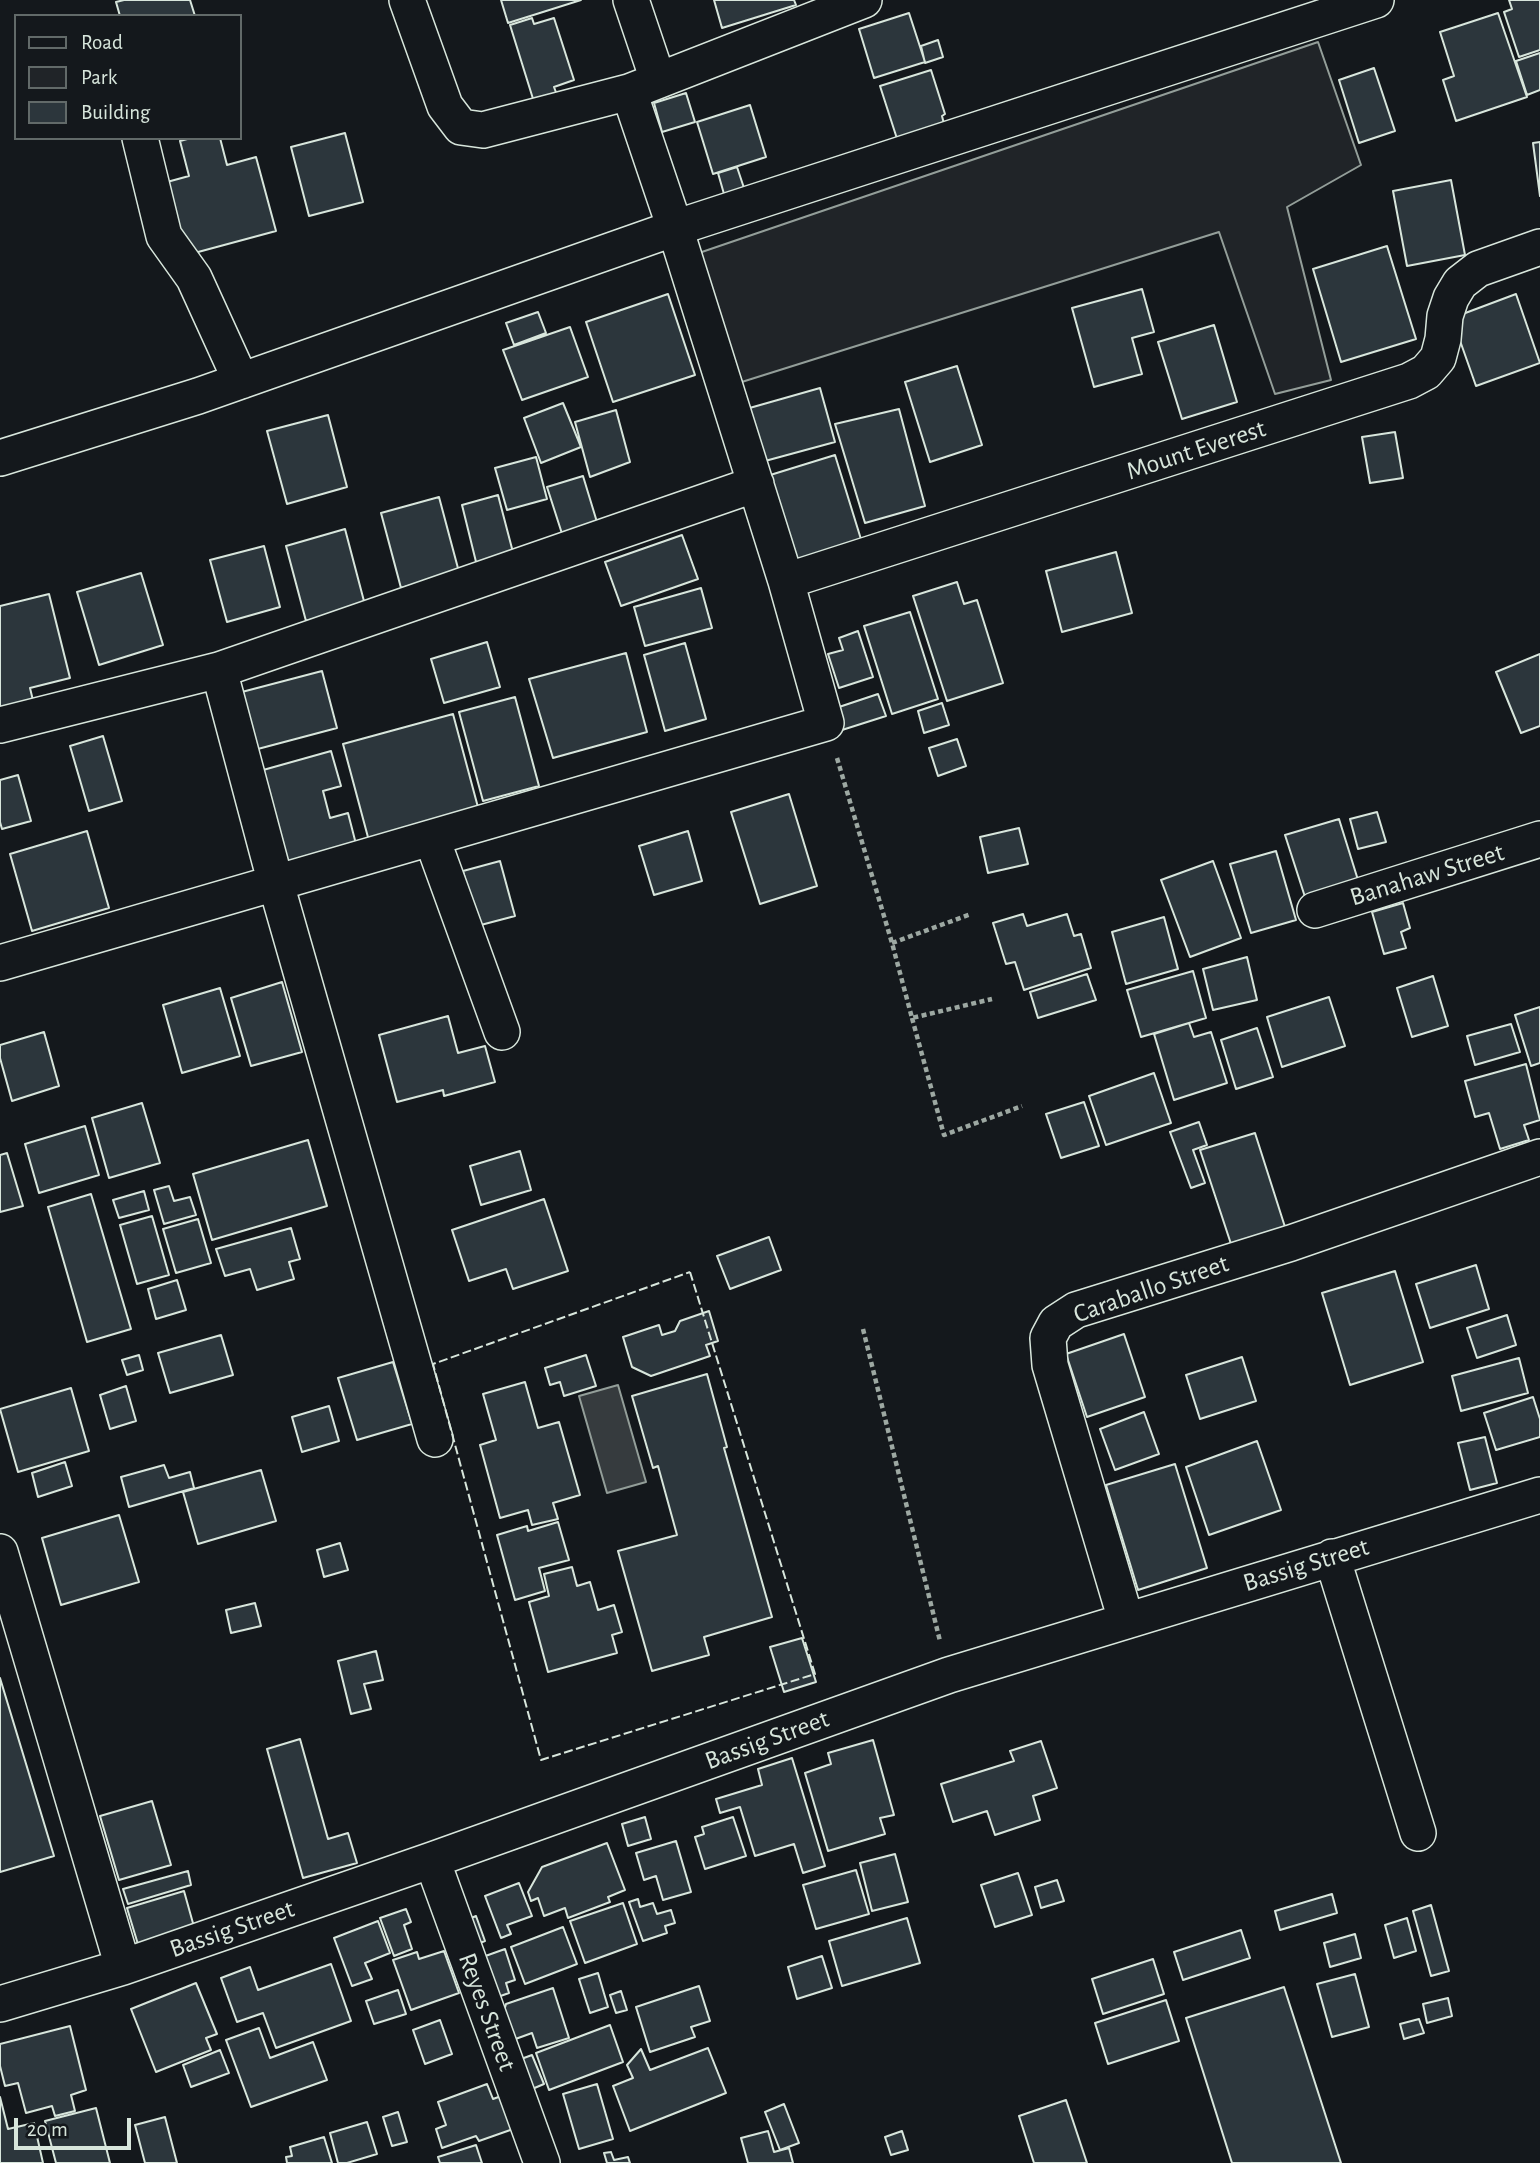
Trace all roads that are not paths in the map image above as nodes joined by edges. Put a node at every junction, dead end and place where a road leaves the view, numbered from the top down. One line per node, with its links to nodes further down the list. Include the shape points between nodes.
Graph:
1 (407, 0): 5 (street, via 445,106 461,127 483,130)
2 (631, 0): 5 (street)
3 (864, 0): 5 (street)
4 (1376, 0): 7 (street)
5 (643, 86): 7 (street)
6 (140, 140): 9 (street, via 164,236 194,278)
7 (675, 228): 9 (street); 11 (street)
8 (1540, 247): 12 (street, Mount Everest, via 1478,270 1460,283 1445,316 1438,358 1426,372 1409,381)
9 (241, 381): 10 (street)
10 (0, 458)
11 (756, 484): 12 (street); 13 (street)
12 (786, 581): 15 (street, via 826,723)
13 (219, 670): 14 (street); 17 (street)
14 (0, 725)
15 (432, 839): 17 (street); 20 (street)
16 (1540, 839): 18 (street, Banahaw Street)
17 (276, 884): 19 (street); 22 (street)
18 (1315, 910)
19 (0, 964)
20 (502, 1032)
21 (1540, 1157): 26 (street, Caraballo Street, via 1292,1243 1076,1310 1056,1323 1048,1338 1050,1365)
22 (435, 1439)
23 (1540, 1494): 25 (street, Bassig Street)
24 (0, 1552): 29 (street)
25 (1332, 1557): 26 (street, Bassig Street); 27 (street)
26 (1126, 1620): 28 (street, Bassig Street, via 949,1675)
27 (1418, 1833)
28 (432, 1860): 29 (street, Bassig Street); 31 (street, Reyes Street)
29 (123, 1966): 30 (street, Bassig Street)
30 (0, 2004)
31 (542, 2163)

